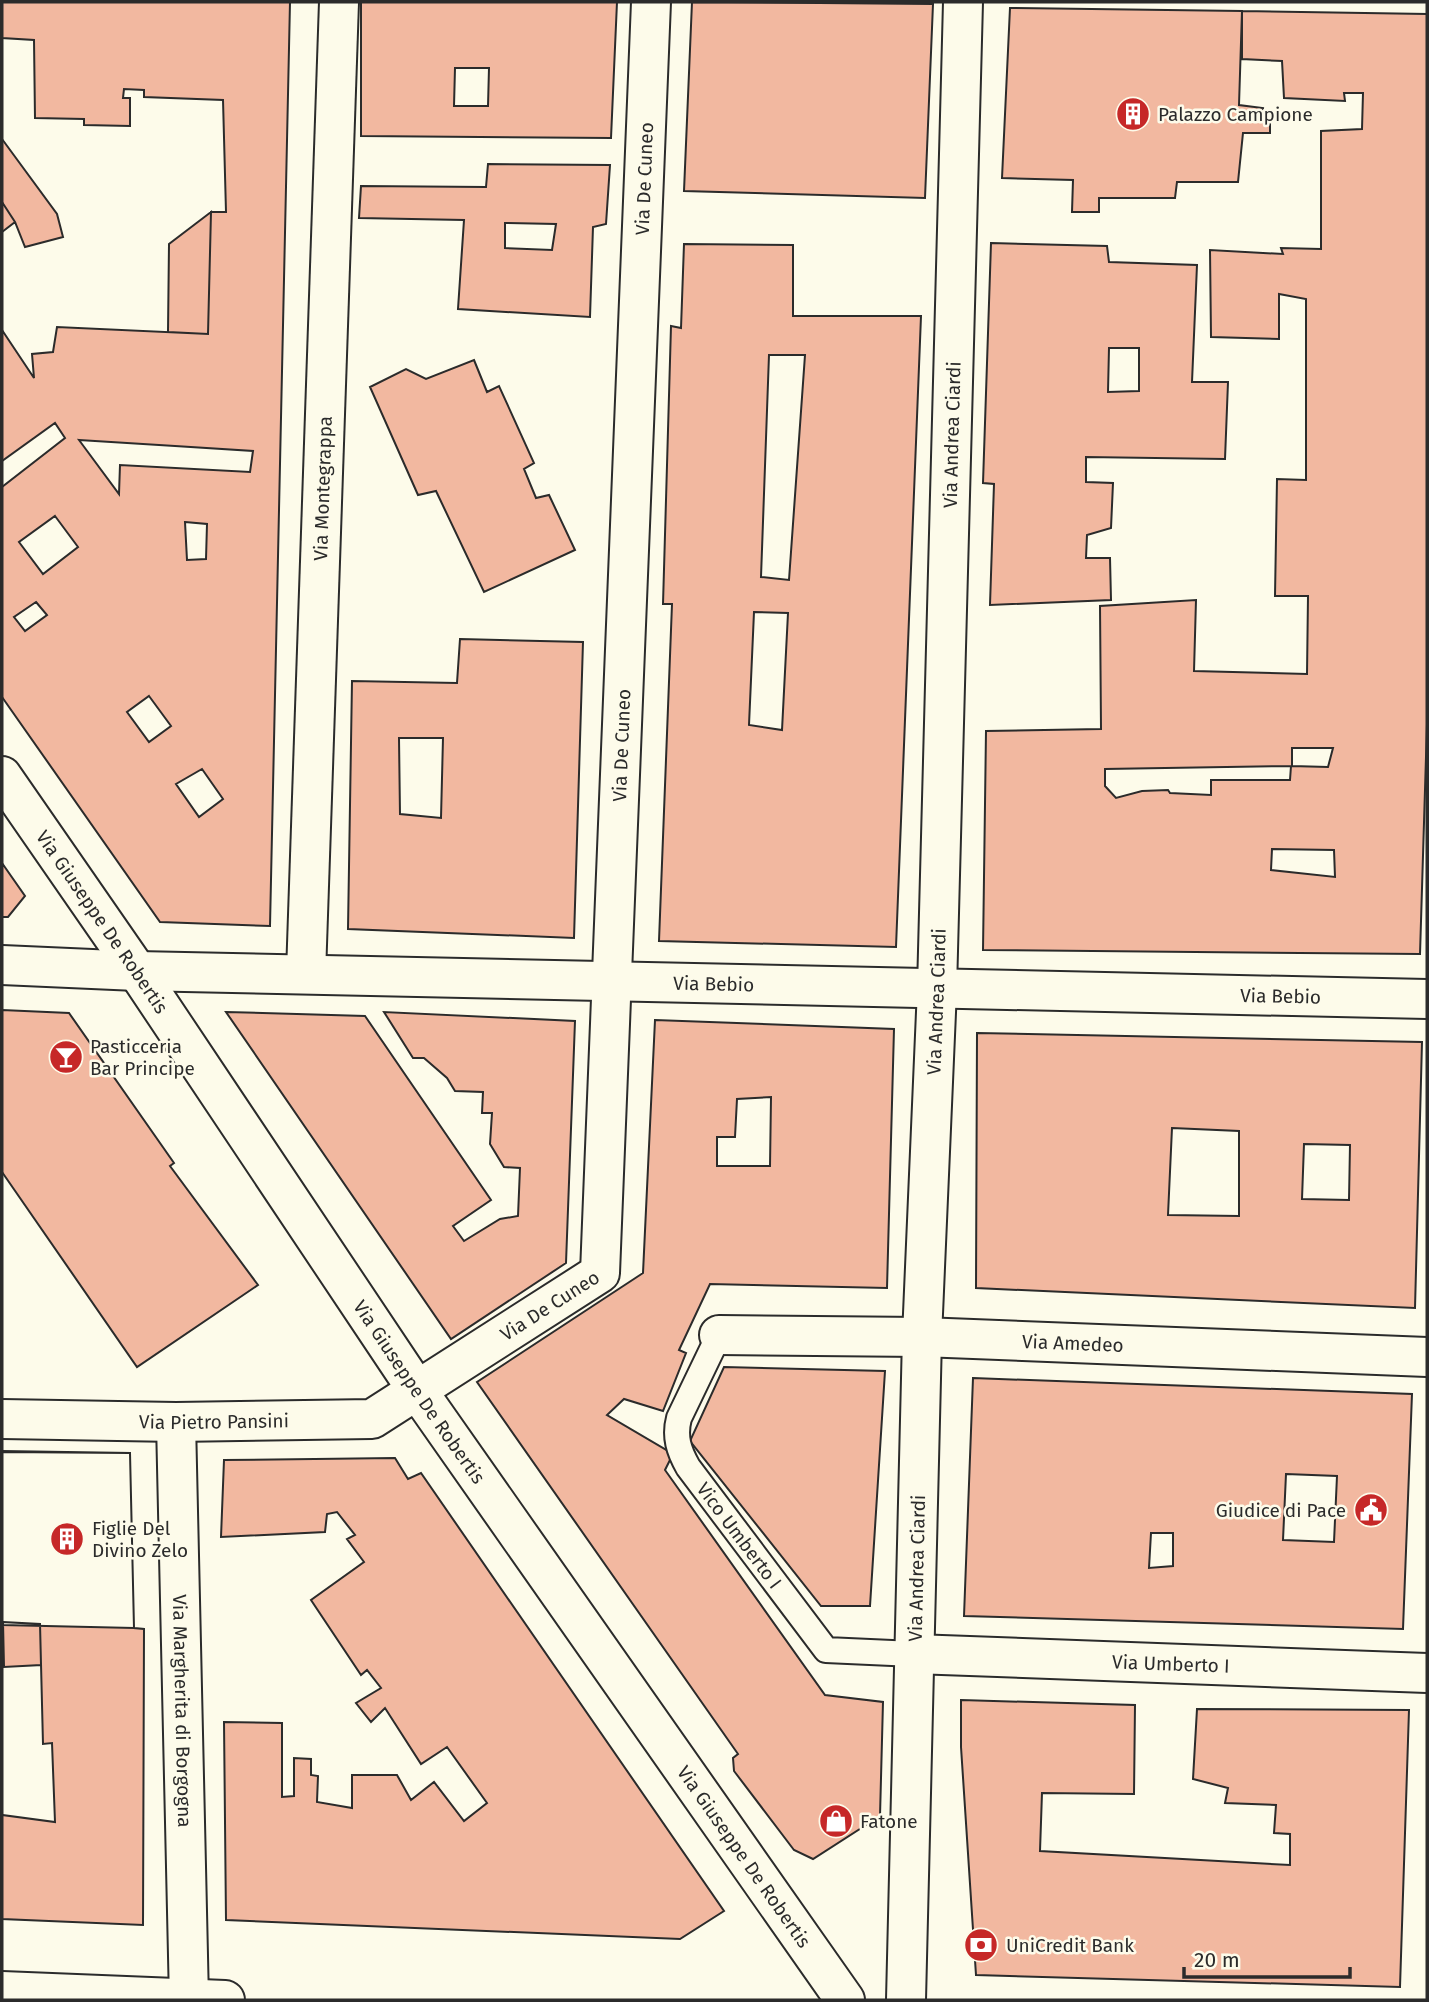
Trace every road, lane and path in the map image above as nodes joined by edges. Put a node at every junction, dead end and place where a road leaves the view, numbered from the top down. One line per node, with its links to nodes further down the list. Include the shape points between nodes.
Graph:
1 (339, 2): 7 (street, Via Montegrappa)
2 (651, 2): 8 (street, Via De Cuneo)
3 (963, 2): 9 (street, Via Andrea Ciardi)
4 (2, 776): 6 (street, Via Giuseppe De Robertis)
5 (2, 965): 6 (street, Via Bebio)
6 (137, 971): 7 (street, Via Bebio); 14 (street, Via Giuseppe De Robertis)
7 (306, 974): 8 (street, Via Bebio)
8 (612, 980): 9 (street, Via Bebio); 14 (street, Via De Cuneo, via 600,1273)
9 (937, 989): 10 (street, Via Bebio); 12 (street, Via Andrea Ciardi)
10 (1427, 999)
11 (719, 1335): 12 (street, Via Amedeo); 17 (lane, Vico Umberto I, via 679,1418 676,1431 688,1467 826,1650)
12 (922, 1337): 13 (street, Via Amedeo); 17 (street, Via Andrea Ciardi)
13 (1427, 1357)
14 (417, 1390): 16 (street, Via Pietro Pansini, via 372,1419); 21 (street, Via Giuseppe De Robertis)
15 (2, 1419): 16 (street, Via Pietro Pansini)
16 (176, 1422): 20 (street, Via Margherita di Borgogna)
17 (914, 1654): 18 (street, Via Umberto I); 22 (street, Via Andrea Ciardi)
18 (1427, 1673)
19 (2, 1991): 20 (street)
20 (201, 2000)
21 (845, 2000)
22 (906, 2000)

